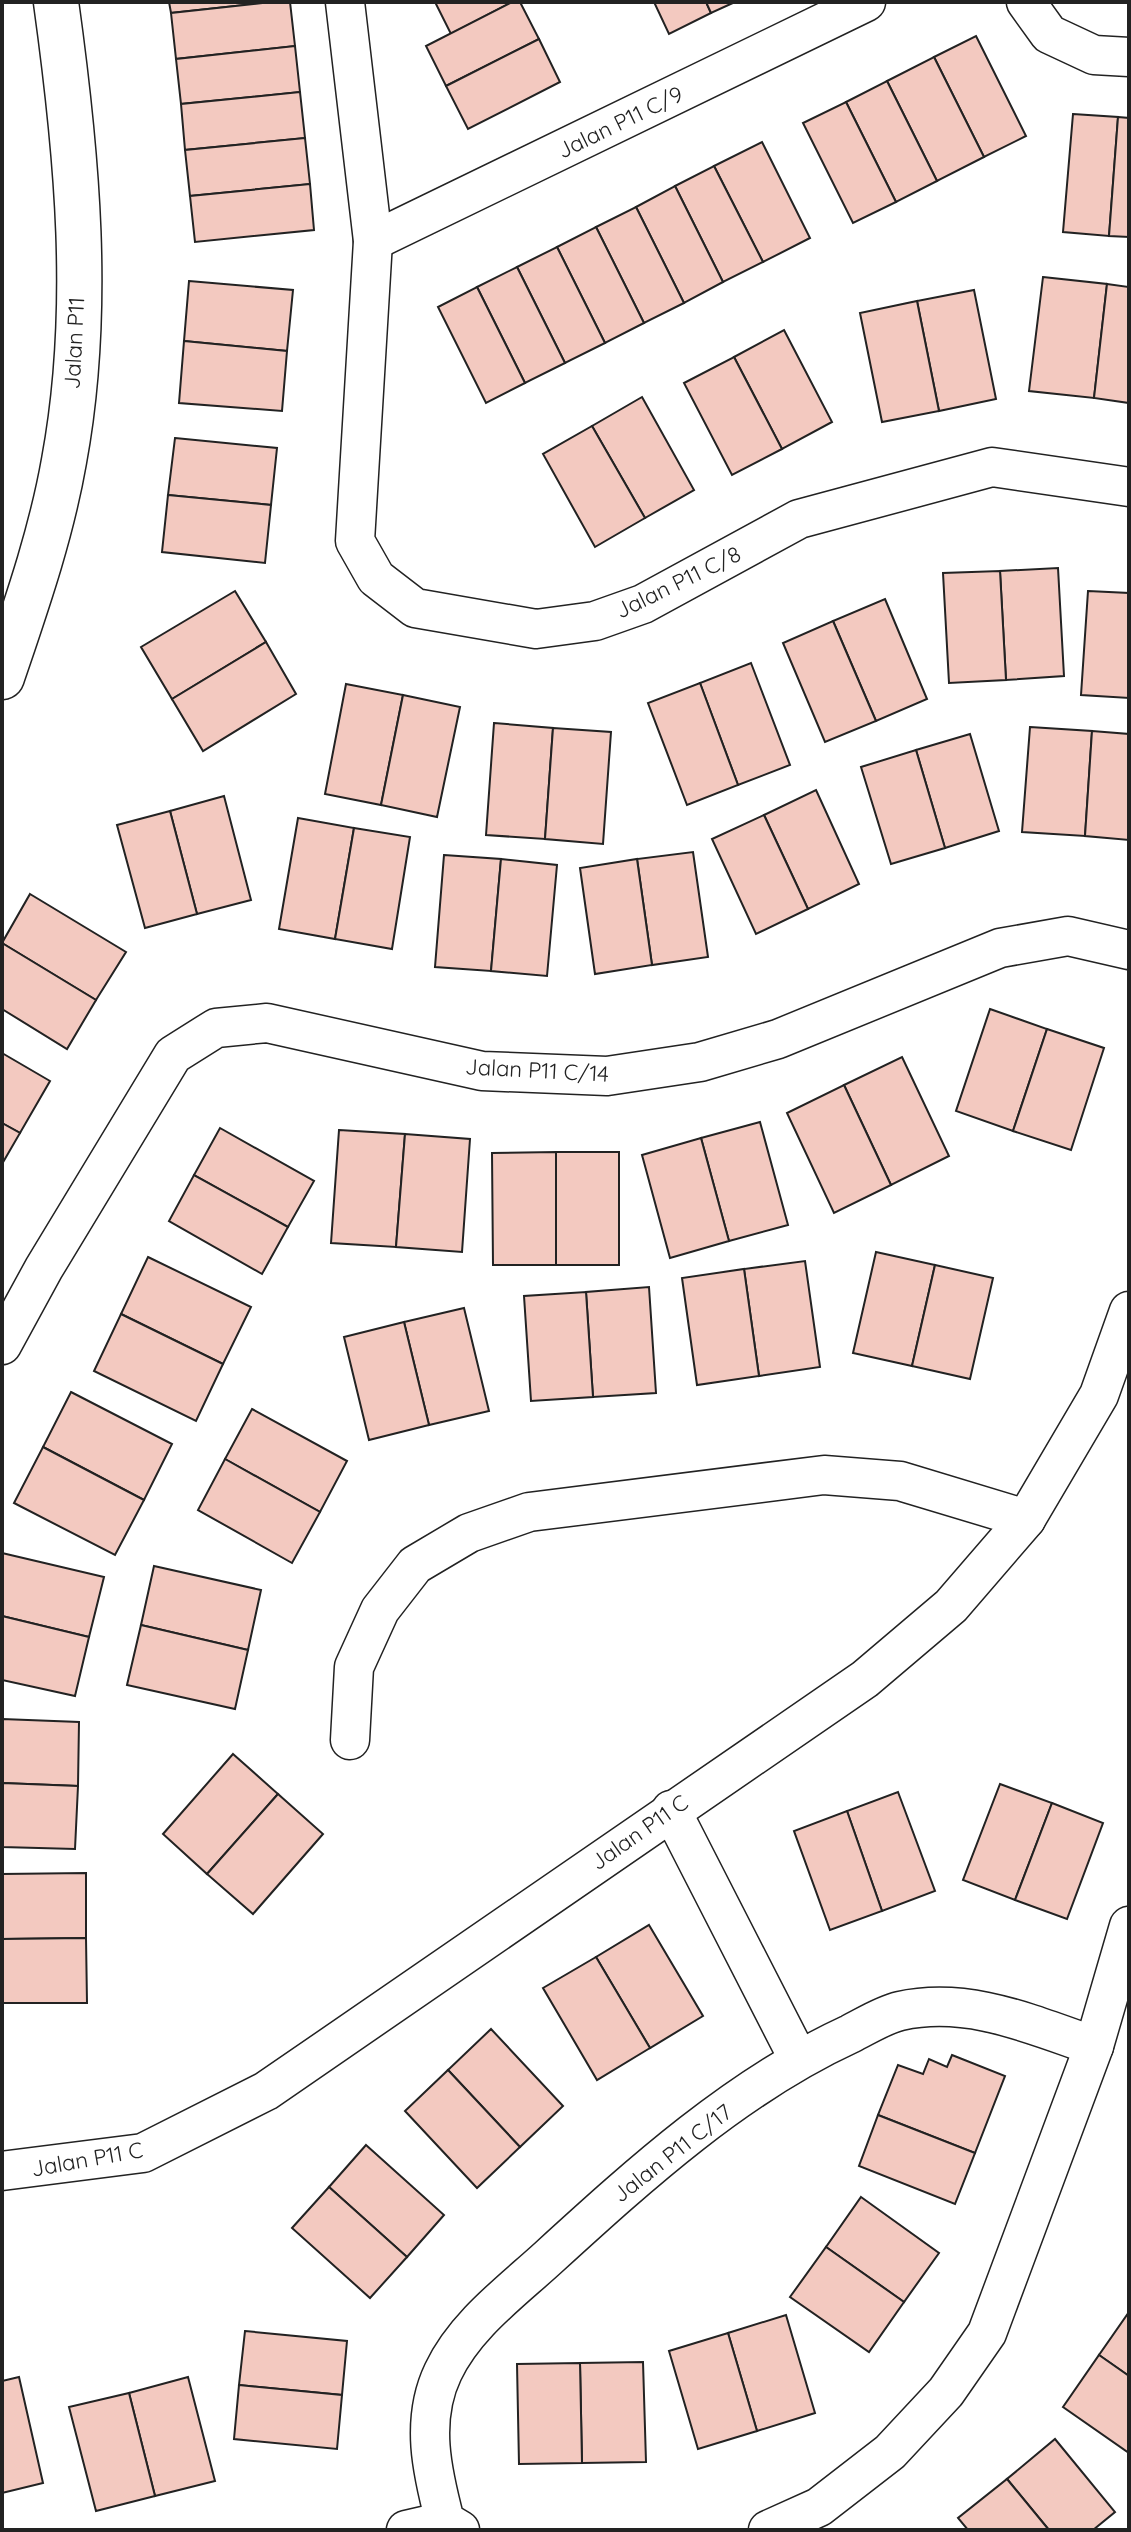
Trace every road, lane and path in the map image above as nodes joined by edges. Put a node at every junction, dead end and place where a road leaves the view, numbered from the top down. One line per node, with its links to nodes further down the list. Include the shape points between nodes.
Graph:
1 (56, 2): 8 (main road, Jalan P11, via 74,134 76,346 64,460 35,578)
2 (345, 2): 6 (street, Jalan P11 C/8)
3 (866, 2): 6 (street, Jalan P11 C/9)
4 (1026, 2): 5 (street, via 1049,34 1094,55)
5 (1129, 57)
6 (373, 241): 7 (street, Jalan P11 C/8, via 355,541 376,578 415,608 536,629 595,621 643,604 799,519 992,467)
7 (1129, 487)
8 (2, 677)
9 (1129, 950): 11 (street, Jalan P11 C/14, via 1068,936 1000,948 778,1039 700,1062 607,1076 482,1071 267,1023 216,1028 173,1055)
10 (1129, 1311): 12 (street, Jalan P11 C)
11 (2, 1345)
12 (1114, 1400): 13 (street, Jalan P11 C)
13 (1026, 1519): 14 (street, via 900,1481 824,1475 529,1512 469,1533 415,1565 380,1610 354,1667); 15 (street, Jalan P11 C, via 951,1606 865,1679)
14 (350, 1740)
15 (671, 1810): 18 (street); 19 (street, Jalan P11 C, via 266,2091 143,2153)
16 (1129, 1926): 17 (street)
17 (1094, 2046): 18 (street, Jalan P11 C/17, via 992,2011 946,2005 897,2012); 22 (street, via 987,2333 946,2392 890,2452 819,2507)
18 (798, 2058): 20 (street, Jalan P11 C/17, via 646,2168 475,2324 442,2373 429,2425 432,2470)
19 (2, 2171)
20 (453, 2525): 21 (street, Jalan P11 C/17)
21 (406, 2530)
22 (768, 2530)

